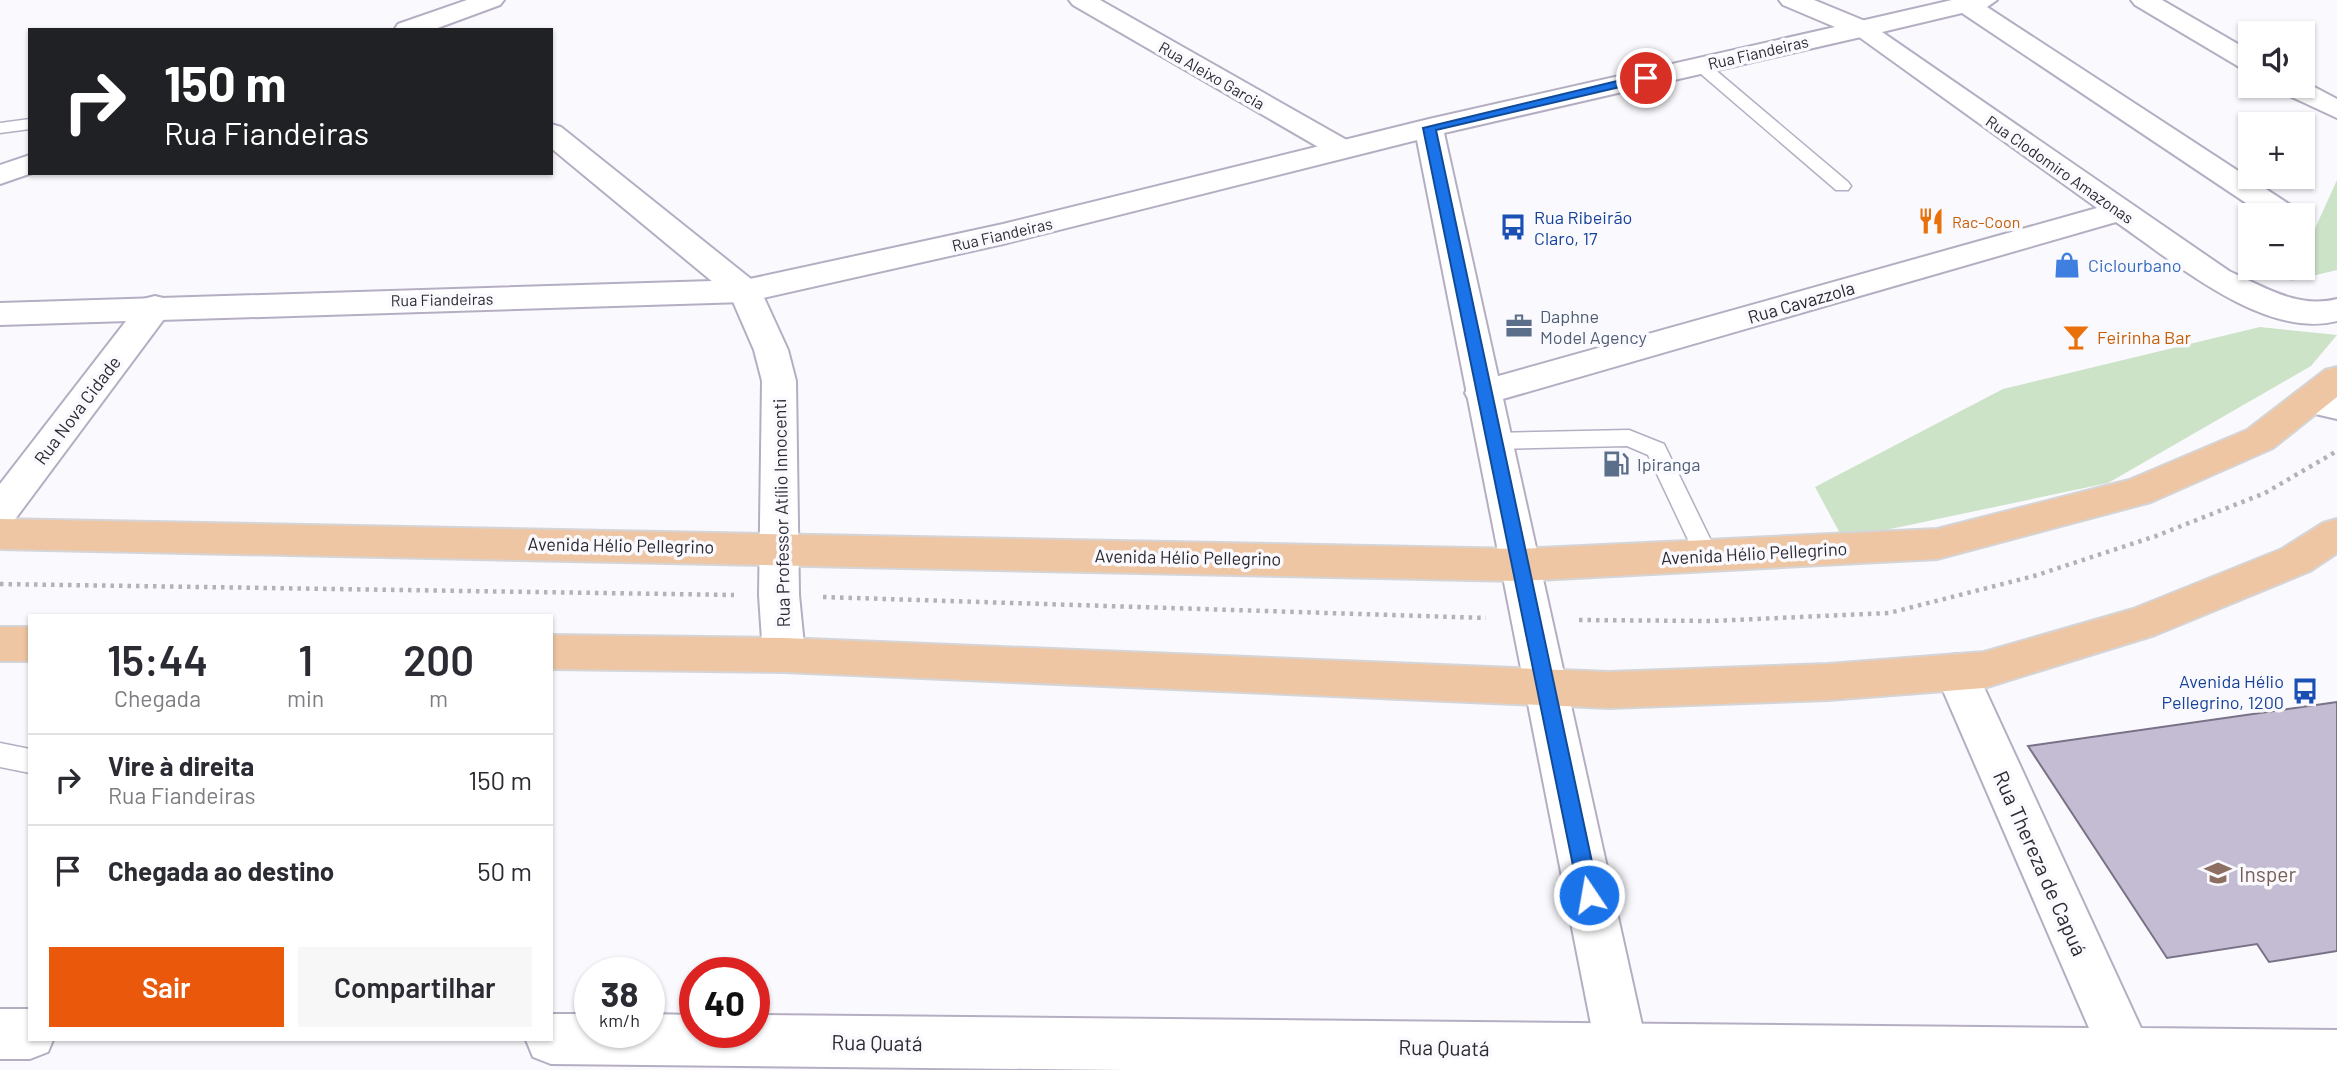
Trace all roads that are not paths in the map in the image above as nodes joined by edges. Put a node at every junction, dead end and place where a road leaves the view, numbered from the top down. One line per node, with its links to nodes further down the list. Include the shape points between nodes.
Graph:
1 (491, 0): 6 (street)
2 (1082, 0): 16 (street, Rua Aleixo Garcia)
3 (1792, 0): 7 (street, Rua Clodomiro Amazonas)
4 (2144, 0): 8 (street)
5 (1975, 2): 7 (street, Rua Fiandeiras); 20 (street)
6 (414, 23)
7 (1861, 29): 9 (street, Rua Fiandeiras); 21 (street, Rua Clodomiro Amazonas)
8 (2238, 55)
9 (1700, 65): 14 (street, Rua Fiandeiras); 19 (lane)
10 (2314, 98): 11 (street)
11 (2337, 110)
12 (28, 124): 13 (lane)
13 (0, 128)
14 (1429, 128): 16 (street, Rua Fiandeiras); 26 (street)
15 (553, 135): 22 (street, Rua Professor Atílio Innocenti)
16 (1342, 149): 22 (street, Rua Fiandeiras, via 1003,234)
17 (28, 165): 18 (street)
18 (0, 175)
19 (1842, 186)
20 (2267, 203)
21 (2119, 211): 24 (street, Rua Clodomiro Amazonas, via 2250,295 2304,313); 26 (street, Rua Cavazzola)
22 (745, 292): 23 (street, Rua Fiandeiras); 32 (street, Rua Professor Atílio Innocenti, via 771,350 779,381)
23 (155, 307): 25 (street, Rua Fiandeiras); 29 (street, Rua Nova Cidade)
24 (2337, 310)
25 (0, 314)
26 (1482, 393): 28 (street)
27 (2328, 395): 33 (main road, Avenida Hélio Pellegrino, via 2260,439 2138,492 1964,538 1937,544)
28 (1493, 441): 33 (lane, via 1629,438 1642,442 1656,450); 34 (street)
29 (0, 512)
30 (0, 534): 32 (main road, Avenida Hélio Pellegrino)
31 (2337, 534): 39 (main road, via 2295,560 2141,623 1983,670)
32 (779, 548): 34 (main road, Avenida Hélio Pellegrino); 38 (street, Rua Professor Atílio Innocenti)
33 (1706, 555): 34 (main road, Avenida Hélio Pellegrino)
34 (1519, 565): 40 (street)
35 (0, 644): 36 (main road)
36 (28, 644)
37 (553, 652): 38 (main road)
38 (784, 655): 40 (main road)
39 (1956, 672): 40 (main road, via 1623,690); 46 (street, Rua Thereza de Capuá)
40 (1545, 686): 48 (street)
41 (0, 755): 42 (lane)
42 (28, 761)
43 (0, 1034): 44 (street)
44 (28, 1034)
45 (553, 1039): 48 (street, Rua Quatá)
46 (2126, 1054): 47 (street, Rua Quatá); 49 (street, Rua Quatá)
47 (2337, 1056)
48 (1624, 1060): 49 (street, Rua Quatá)
49 (1809, 1061)

